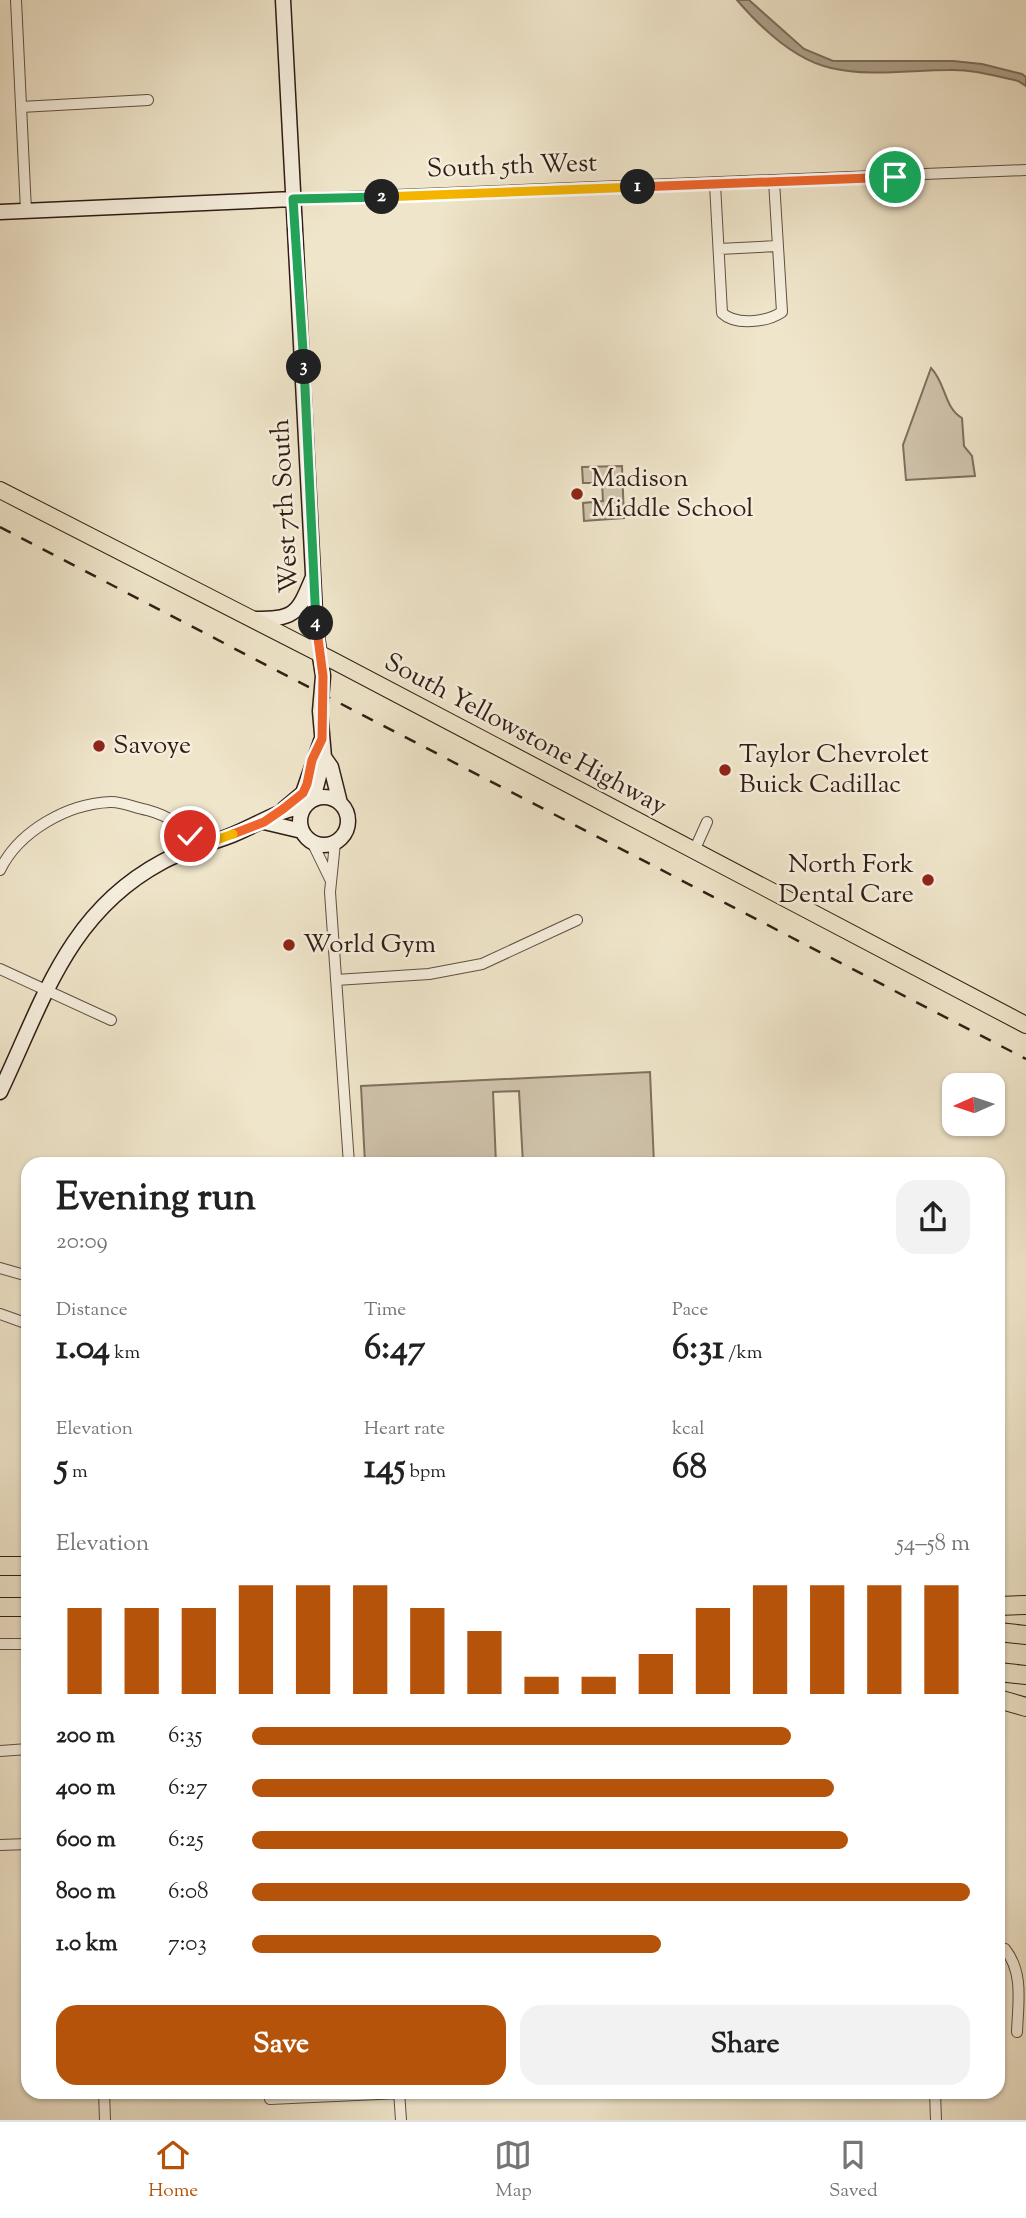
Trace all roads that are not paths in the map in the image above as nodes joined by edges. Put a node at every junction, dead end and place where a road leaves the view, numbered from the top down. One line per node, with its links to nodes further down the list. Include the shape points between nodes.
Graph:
1 (16, 0): 4 (street)
2 (283, 0): 8 (street, West 7th South)
3 (148, 100): 4 (street)
4 (21, 107): 9 (street)
5 (1026, 170): 6 (street, South 5th West)
6 (774, 181): 7 (street, South 5th West); 11 (street)
7 (715, 184): 8 (street, South 5th West); 12 (street)
8 (293, 199): 9 (street, South 5th West); 14 (street, West 7th South)
9 (26, 211): 10 (street, South 5th West)
10 (0, 212)
11 (778, 246): 12 (street); 12 (street, via 782,312 772,319 753,320 729,320 722,313)
12 (719, 249)
13 (0, 490): 15 (main road, South Yellowstone Highway)
14 (315, 572): 15 (street, via 294,614); 16 (street, West 7th South)
15 (250, 619): 16 (main road, South Yellowstone Highway)
16 (319, 654): 17 (street, West 7th South); 28 (main road, South Yellowstone Highway)
17 (322, 739): 18 (street, West 7th South); 21 (street, via 303,793)
18 (324, 757): 19 (street, West 7th South); 20 (street, West 7th South)
19 (309, 802): 20 (street, via 330,797); 21 (street); 24 (street, via 300,817)
20 (340, 803): 25 (street, via 348,822 343,837)
21 (283, 809): 22 (street)
22 (264, 822): 24 (street); 27 (street)
23 (707, 822): 28 (street)
24 (302, 831): 26 (street)
25 (335, 843): 26 (street); 30 (street)
26 (313, 844): 30 (street)
27 (194, 848): 29 (street, via 190,836 164,814 112,802 70,811 31,832); 34 (street, via 147,871 112,896 73,941)
28 (694, 851): 36 (main road, South Yellowstone Highway)
29 (0, 870)
30 (330, 879): 33 (street)
31 (577, 920): 33 (street, via 482,964 429,974)
32 (1, 972): 34 (street)
33 (336, 980): 38 (street)
34 (44, 989): 35 (street); 37 (street)
35 (111, 1020)
36 (1026, 1025)
37 (0, 1092)
38 (349, 1157)
39 (0, 1268): 40 (street)
40 (21, 1274)
41 (0, 1314): 42 (street)
42 (21, 1322)
43 (0, 1566): 44 (highway)
44 (21, 1566)
45 (1026, 1605): 46 (highway)
46 (1005, 1606)
47 (0, 1607): 48 (highway)
48 (21, 1607)
49 (1005, 1633): 50 (highway)
50 (1026, 1635)
51 (0, 1644): 52 (street)
52 (21, 1644)
53 (1005, 1673): 54 (highway)
54 (1026, 1675)
55 (1005, 1701): 56 (highway)
56 (1026, 1707)
57 (21, 1750): 58 (street)
58 (0, 1751)
59 (21, 1844): 60 (street)
60 (0, 1845)
61 (1005, 1950): 62 (street, via 1015,1962)
62 (1017, 2032)
63 (104, 2099): 66 (street)
64 (400, 2099): 67 (street)
65 (935, 2099): 68 (street)
66 (105, 2120)
67 (401, 2120)
68 (936, 2120)

